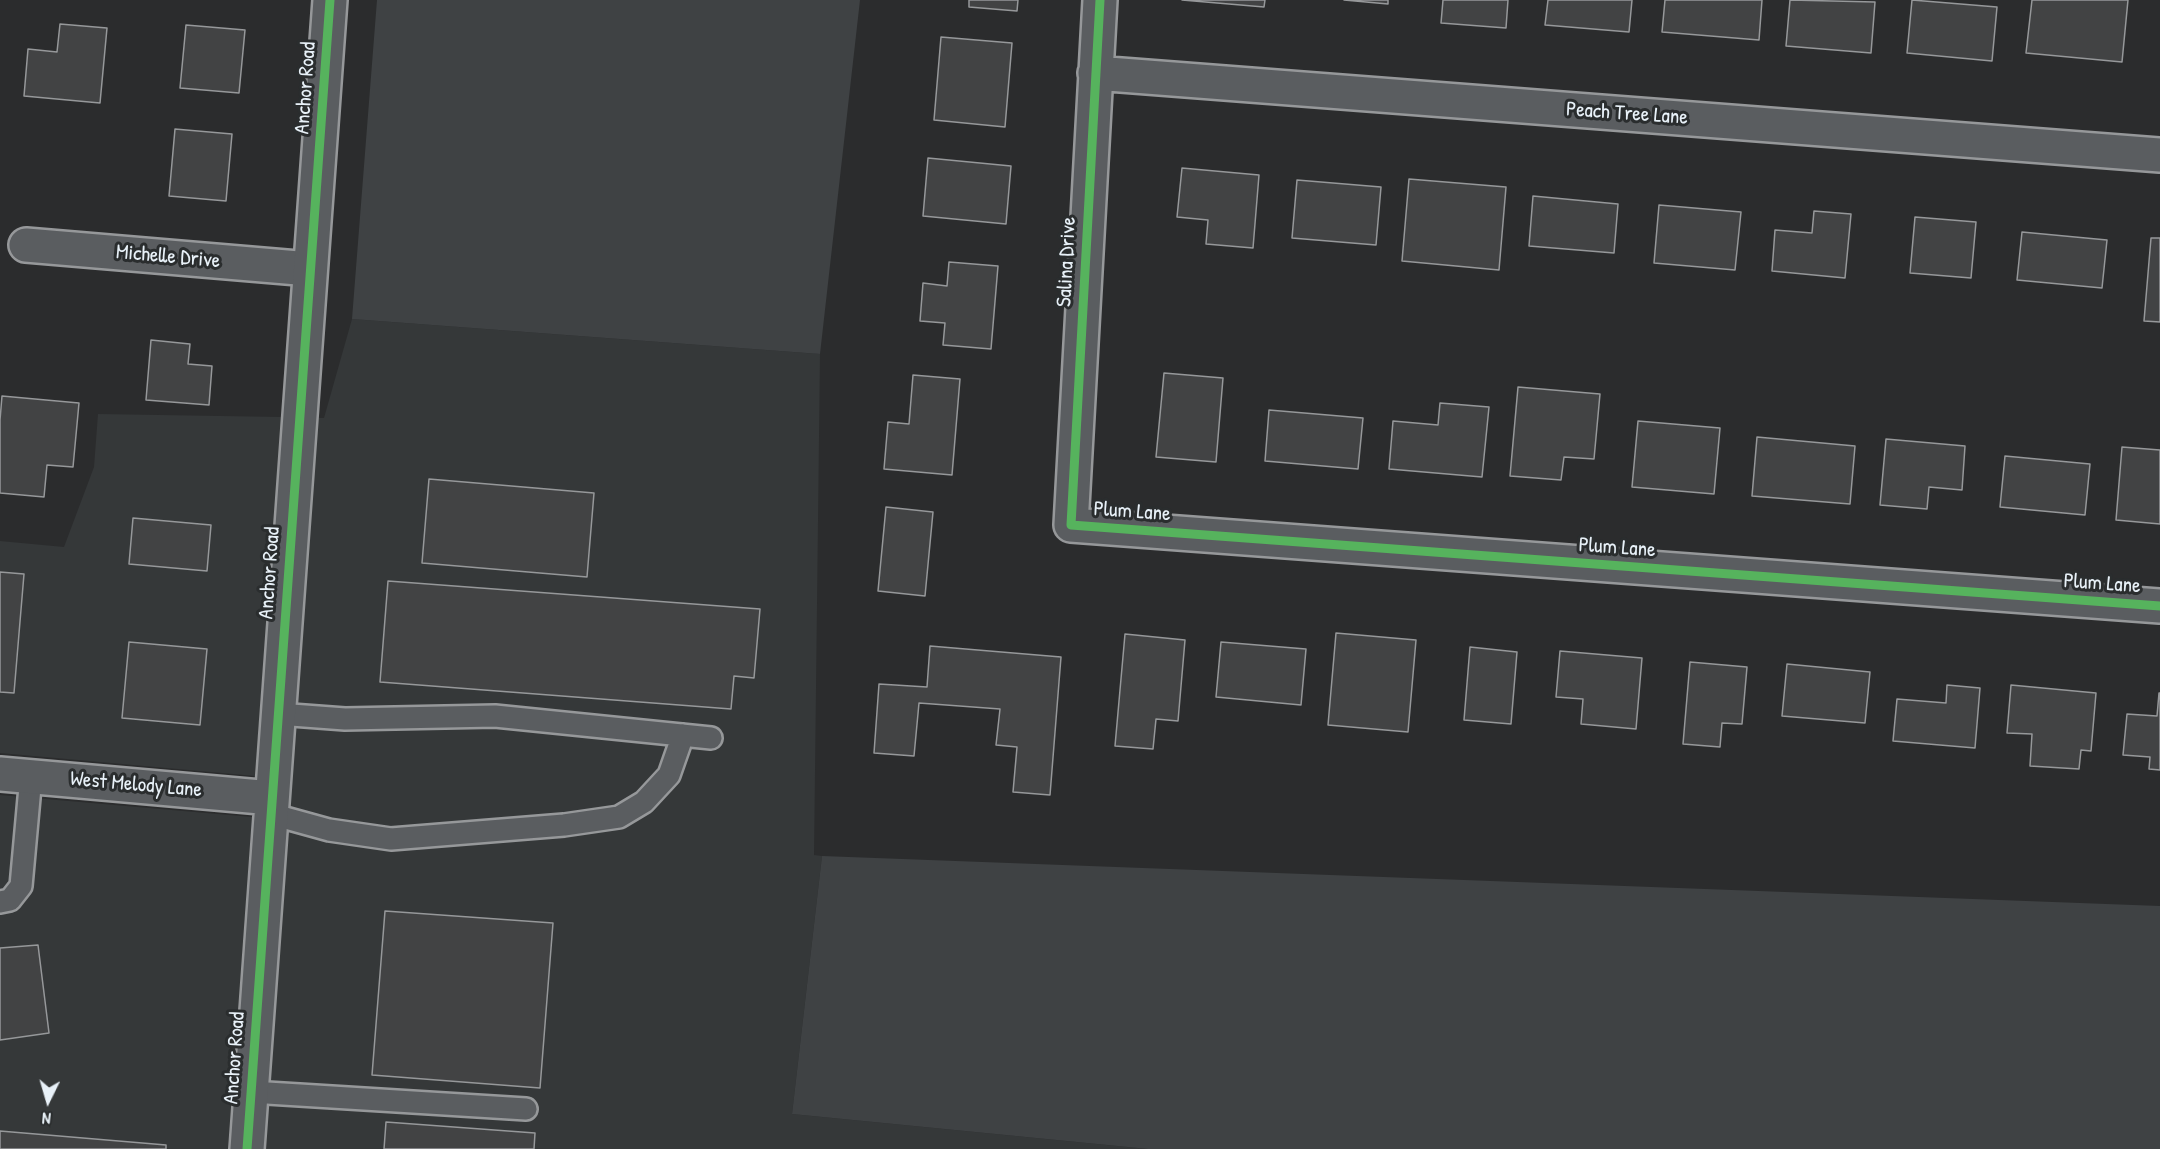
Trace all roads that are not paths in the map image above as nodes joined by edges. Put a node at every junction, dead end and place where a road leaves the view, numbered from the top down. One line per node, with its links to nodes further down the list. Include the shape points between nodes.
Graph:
1 (330, 0): 6 (street, Anchor Road)
2 (1100, 0): 3 (street, Salina Drive)
3 (1095, 73): 4 (street, Peach Tree Lane); 7 (street, Salina Drive)
4 (2160, 155)
5 (26, 244): 6 (street, Michelle Drive)
6 (310, 269): 9 (street, Anchor Road)
7 (1071, 525): 8 (street, Plum Lane)
8 (2160, 606)
9 (278, 714): 10 (lane, via 345,719 495,716); 13 (street, Anchor Road)
10 (683, 735): 11 (lane); 13 (lane, via 669,775 644,802 619,817 391,839 328,830)
11 (711, 738)
12 (16, 775): 13 (street, West Melody Lane); 14 (lane, via 21,886 10,900)
13 (271, 806): 15 (street, Anchor Road)
14 (0, 902)
15 (251, 1092): 16 (lane); 17 (street, Anchor Road)
16 (526, 1109)
17 (247, 1149)

